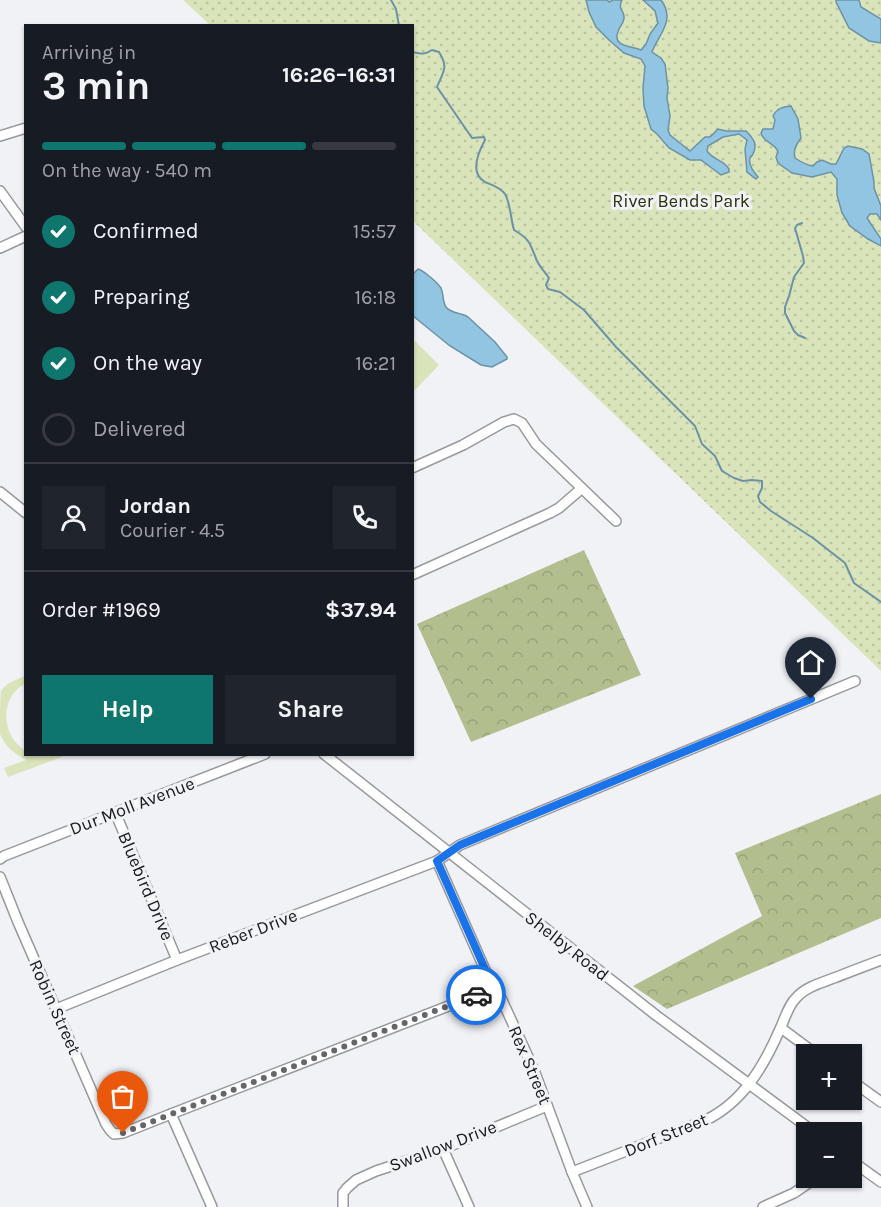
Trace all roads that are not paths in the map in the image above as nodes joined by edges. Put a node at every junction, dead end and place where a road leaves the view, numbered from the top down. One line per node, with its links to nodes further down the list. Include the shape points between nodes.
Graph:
1 (24, 129): 2 (street)
2 (0, 136)
3 (0, 191): 4 (street)
4 (24, 223)
5 (24, 237): 6 (street)
6 (0, 248)
7 (414, 467): 8 (street, via 514,419 522,423 536,444)
8 (581, 489): 11 (street); 12 (street, via 559,508 525,526)
9 (0, 492): 10 (street)
10 (24, 511)
11 (616, 521)
12 (414, 573)
13 (855, 681): 17 (street, Reber Drive)
14 (260, 756): 16 (street, Dur Moll Avenue)
15 (327, 756): 17 (street, Shelby Road)
16 (115, 812): 18 (street, Dur Moll Avenue); 21 (street, Bluebird Drive)
17 (449, 852): 19 (street, Reber Drive); 27 (street, Shelby Road)
18 (0, 859)
19 (437, 861): 21 (street, Reber Drive); 23 (street, Rex Street)
20 (0, 877): 24 (street, Robin Street)
21 (177, 960): 24 (street, Reber Drive)
22 (881, 960): 25 (street, Dorf Street, via 799,994)
23 (493, 987): 30 (street, Rex Street, via 534,1070); 31 (street)
24 (56, 1009): 31 (street, Robin Street, via 106,1124 114,1134)
25 (781, 1028): 26 (street); 27 (street, Dorf Street)
26 (803, 1044)
27 (749, 1084): 32 (street, Shelby Road); 35 (street, Dorf Street, via 735,1101 713,1117)
28 (862, 1088): 29 (street)
29 (881, 1102)
30 (547, 1106): 33 (street, Swallow Drive); 35 (street, Rex Street)
31 (171, 1114): 38 (street)
32 (800, 1122)
33 (443, 1149): 39 (street, Swallow Drive, via 356,1180 343,1193); 40 (street)
34 (862, 1168): 36 (street)
35 (572, 1172): 41 (street, Rex Street)
36 (881, 1182)
37 (801, 1188): 42 (street)
38 (212, 1207)
39 (343, 1207)
40 (469, 1207)
41 (587, 1207)
42 (763, 1207)

